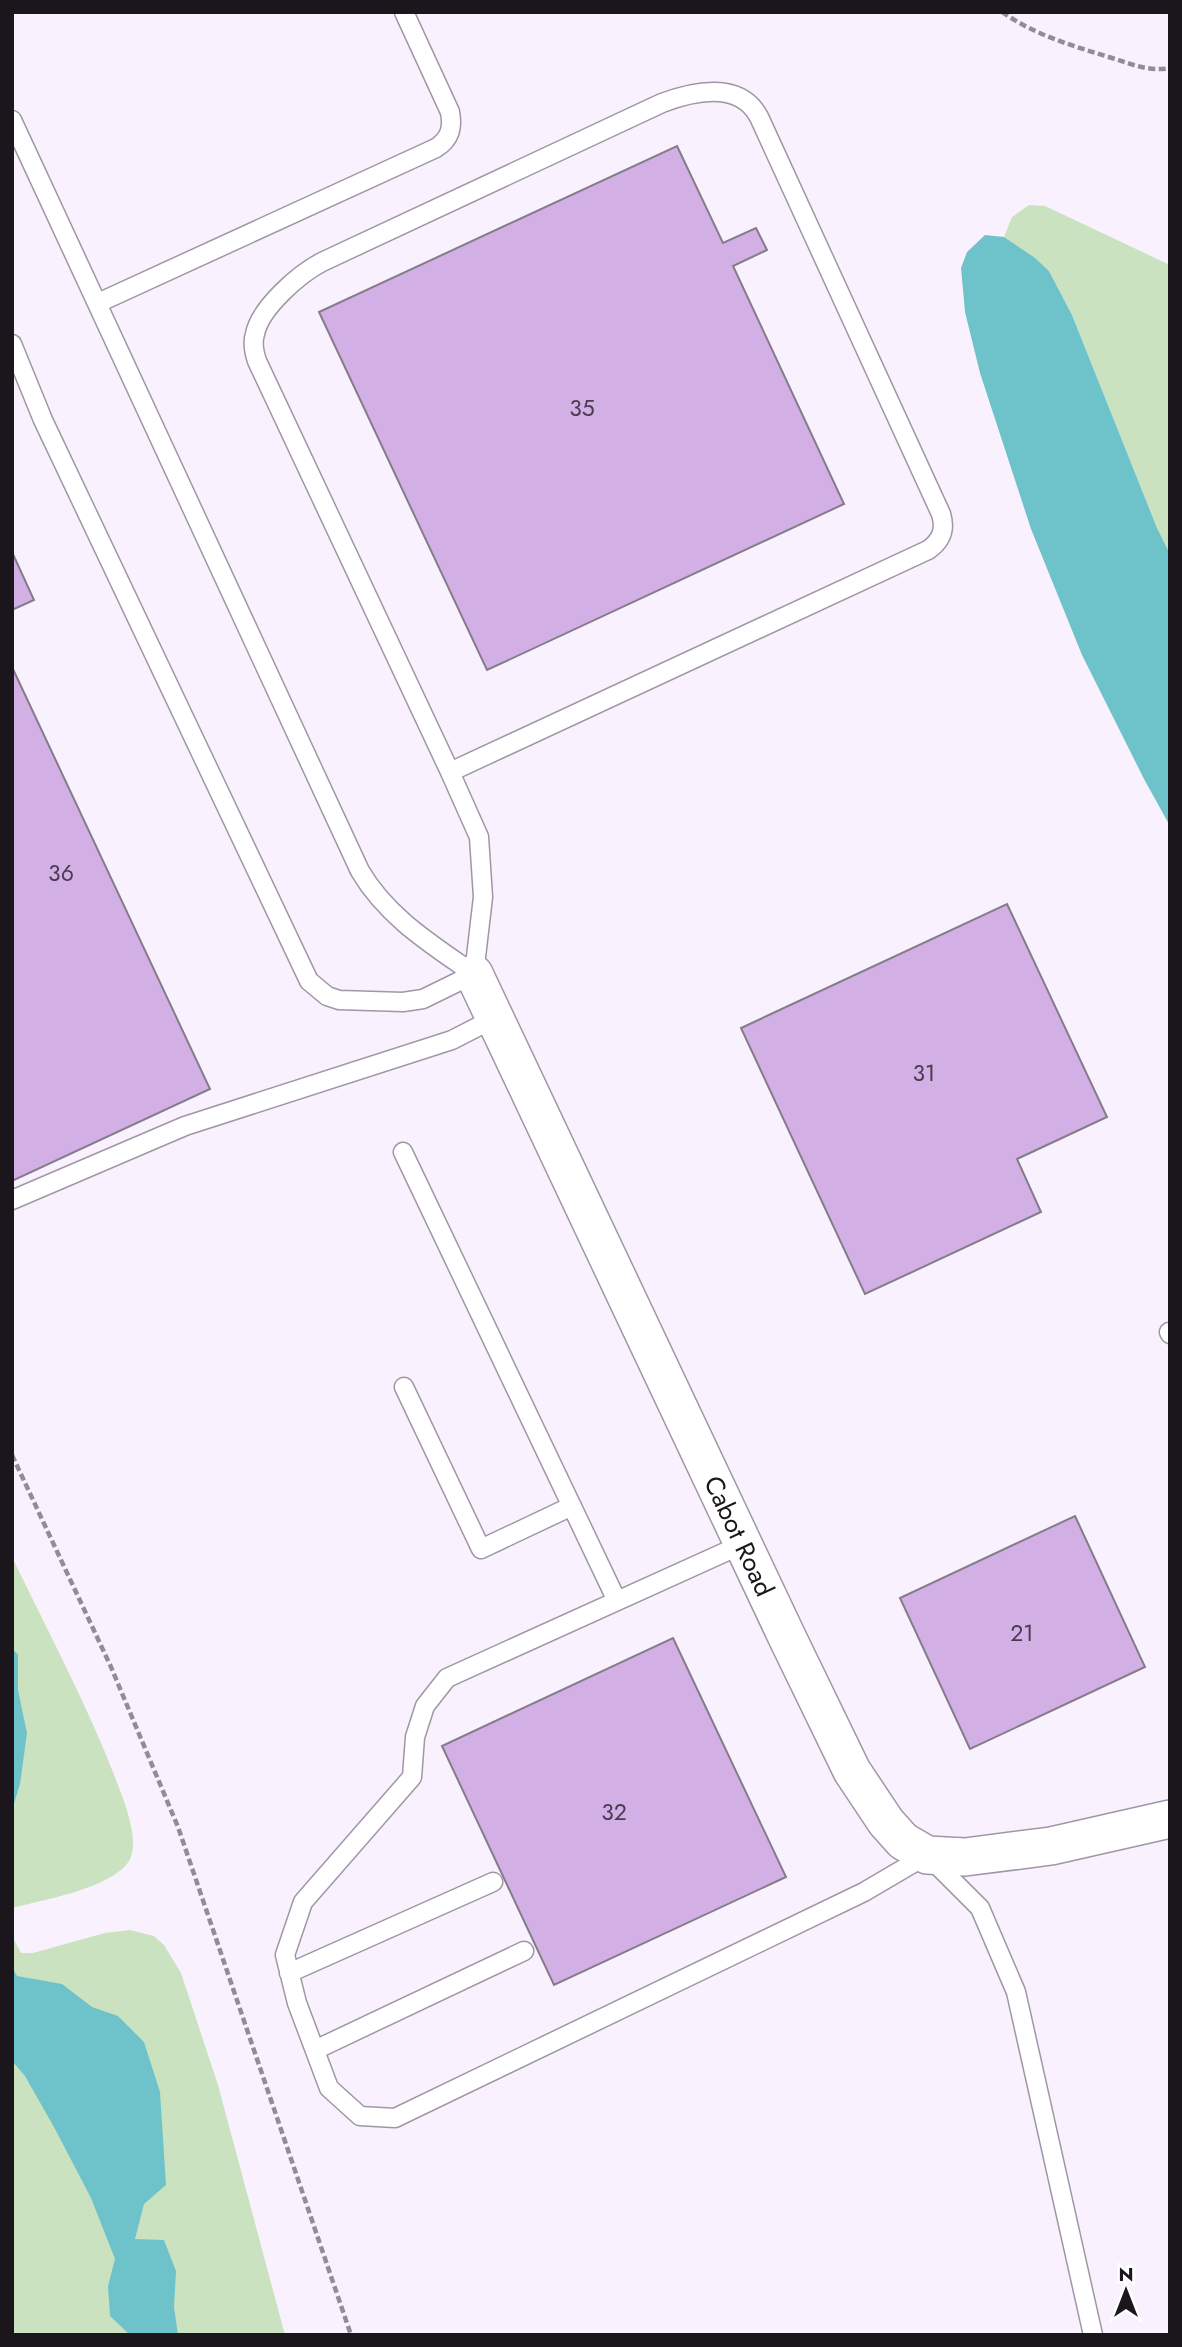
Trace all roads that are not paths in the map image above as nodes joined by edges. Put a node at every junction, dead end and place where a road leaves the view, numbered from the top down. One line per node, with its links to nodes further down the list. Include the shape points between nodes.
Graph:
1 (404, 12): 3 (lane, via 450,112 451,128 445,142)
2 (12, 120): 3 (lane)
3 (98, 303): 6 (lane, via 360,871 394,915)
4 (12, 345): 6 (lane, via 53,442 309,981 339,1000 403,1002 423,999)
5 (450, 772): 5 (lane, via 928,550 942,535 941,514 759,117 749,102 733,94 692,94 662,103 322,262 290,285 256,328 253,345 257,361); 6 (lane, via 479,837 483,897)
6 (474, 974): 7 (street, Cabot Road)
7 (495, 1018): 9 (lane, via 452,1040 185,1126); 12 (street, Cabot Road)
8 (403, 1152): 11 (lane)
9 (12, 1200)
10 (404, 1387): 11 (lane, via 481,1549)
11 (572, 1506): 13 (lane)
12 (743, 1544): 13 (lane); 15 (street, Cabot Road, via 861,1786 903,1841)
13 (617, 1601): 18 (lane, via 447,1678 425,1706 415,1737 412,1777 303,1902 285,1955)
14 (1170, 1819): 15 (street, via 1051,1846 965,1857)
15 (927, 1855): 19 (lane, via 864,1892 395,2118 360,2116 329,2088); 20 (lane, via 980,1908 1016,1992)
16 (493, 1882): 18 (lane)
17 (524, 1951): 19 (lane)
18 (289, 1973): 19 (lane)
19 (315, 2050)
20 (1093, 2335)

